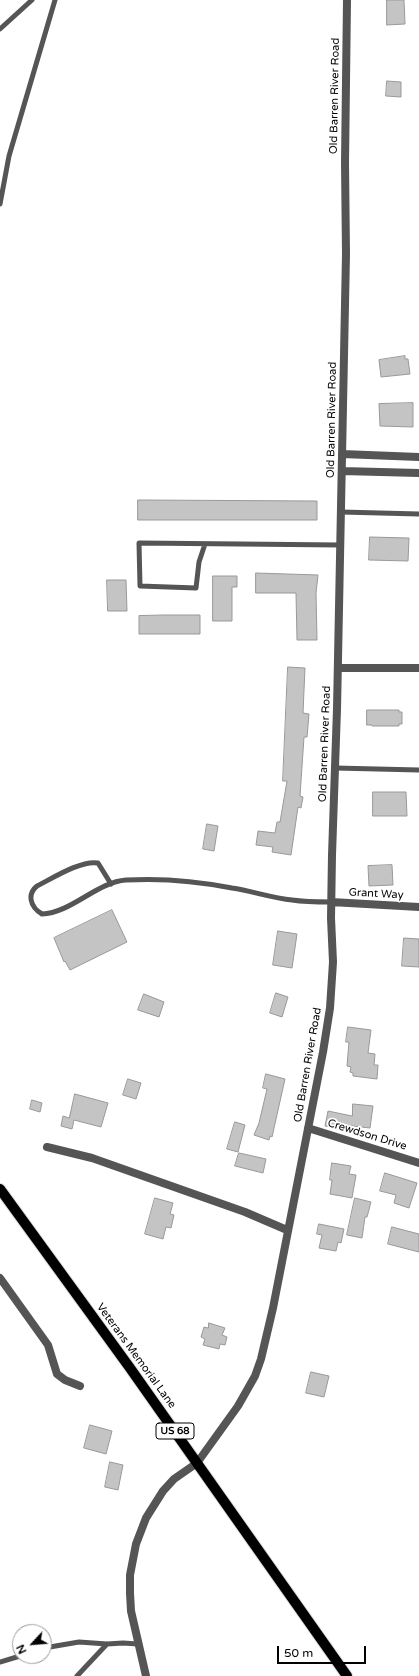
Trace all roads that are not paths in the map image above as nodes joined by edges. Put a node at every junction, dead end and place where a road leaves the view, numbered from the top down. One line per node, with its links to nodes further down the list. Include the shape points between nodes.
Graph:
1 (32, 0): 4 (lane)
2 (55, 0): 5 (lane, via 9,156)
3 (347, 0): 6 (street, Old Barren River Road)
4 (0, 29)
5 (0, 204)
6 (342, 454): 7 (street); 8 (street, Old Barren River Road)
7 (419, 457)
8 (342, 471): 9 (street); 10 (street, Old Barren River Road)
9 (419, 473)
10 (341, 512): 11 (lane); 13 (street, Old Barren River Road)
11 (419, 514)
12 (205, 544): 12 (lane, via 139,543 140,586 196,588 199,562); 13 (lane)
13 (340, 545): 14 (street, Old Barren River Road)
14 (338, 668): 15 (street); 16 (street, Old Barren River Road)
15 (419, 668)
16 (335, 768): 17 (lane); 19 (street, Old Barren River Road)
17 (419, 770)
18 (111, 884): 18 (lane, via 47,913 38,912 30,895 37,886 91,862 98,863); 19 (lane, via 123,880 161,879 231,887 290,900)
19 (331, 902): 20 (street, Grant Way); 21 (street, Old Barren River Road, via 331,996)
20 (419, 907)
21 (308, 1128): 23 (street, Crewdson Drive); 25 (street, Old Barren River Road)
22 (47, 1147): 25 (street, via 92,1158 245,1212)
23 (419, 1163)
24 (0, 1189): 28 (main road, Veterans Memorial Lane / US 68)
25 (287, 1230): 28 (street, Old Barren River Road, via 266,1339 254,1376 238,1406)
26 (0, 1278): 27 (street, via 48,1345 57,1374)
27 (80, 1386)
28 (197, 1463): 30 (street, Old Barren River Road, via 163,1491 146,1518 136,1544 130,1575 130,1593); 36 (main road, Veterans Memorial Lane / US 68)
29 (107, 1644): 30 (lane); 31 (lane, via 79,1642); 34 (lane)
30 (138, 1644): 35 (street, Old Barren River Road)
31 (52, 1647)
32 (12, 1658): 33 (lane)
33 (0, 1662)
34 (77, 1676)
35 (146, 1676)
36 (347, 1676)

